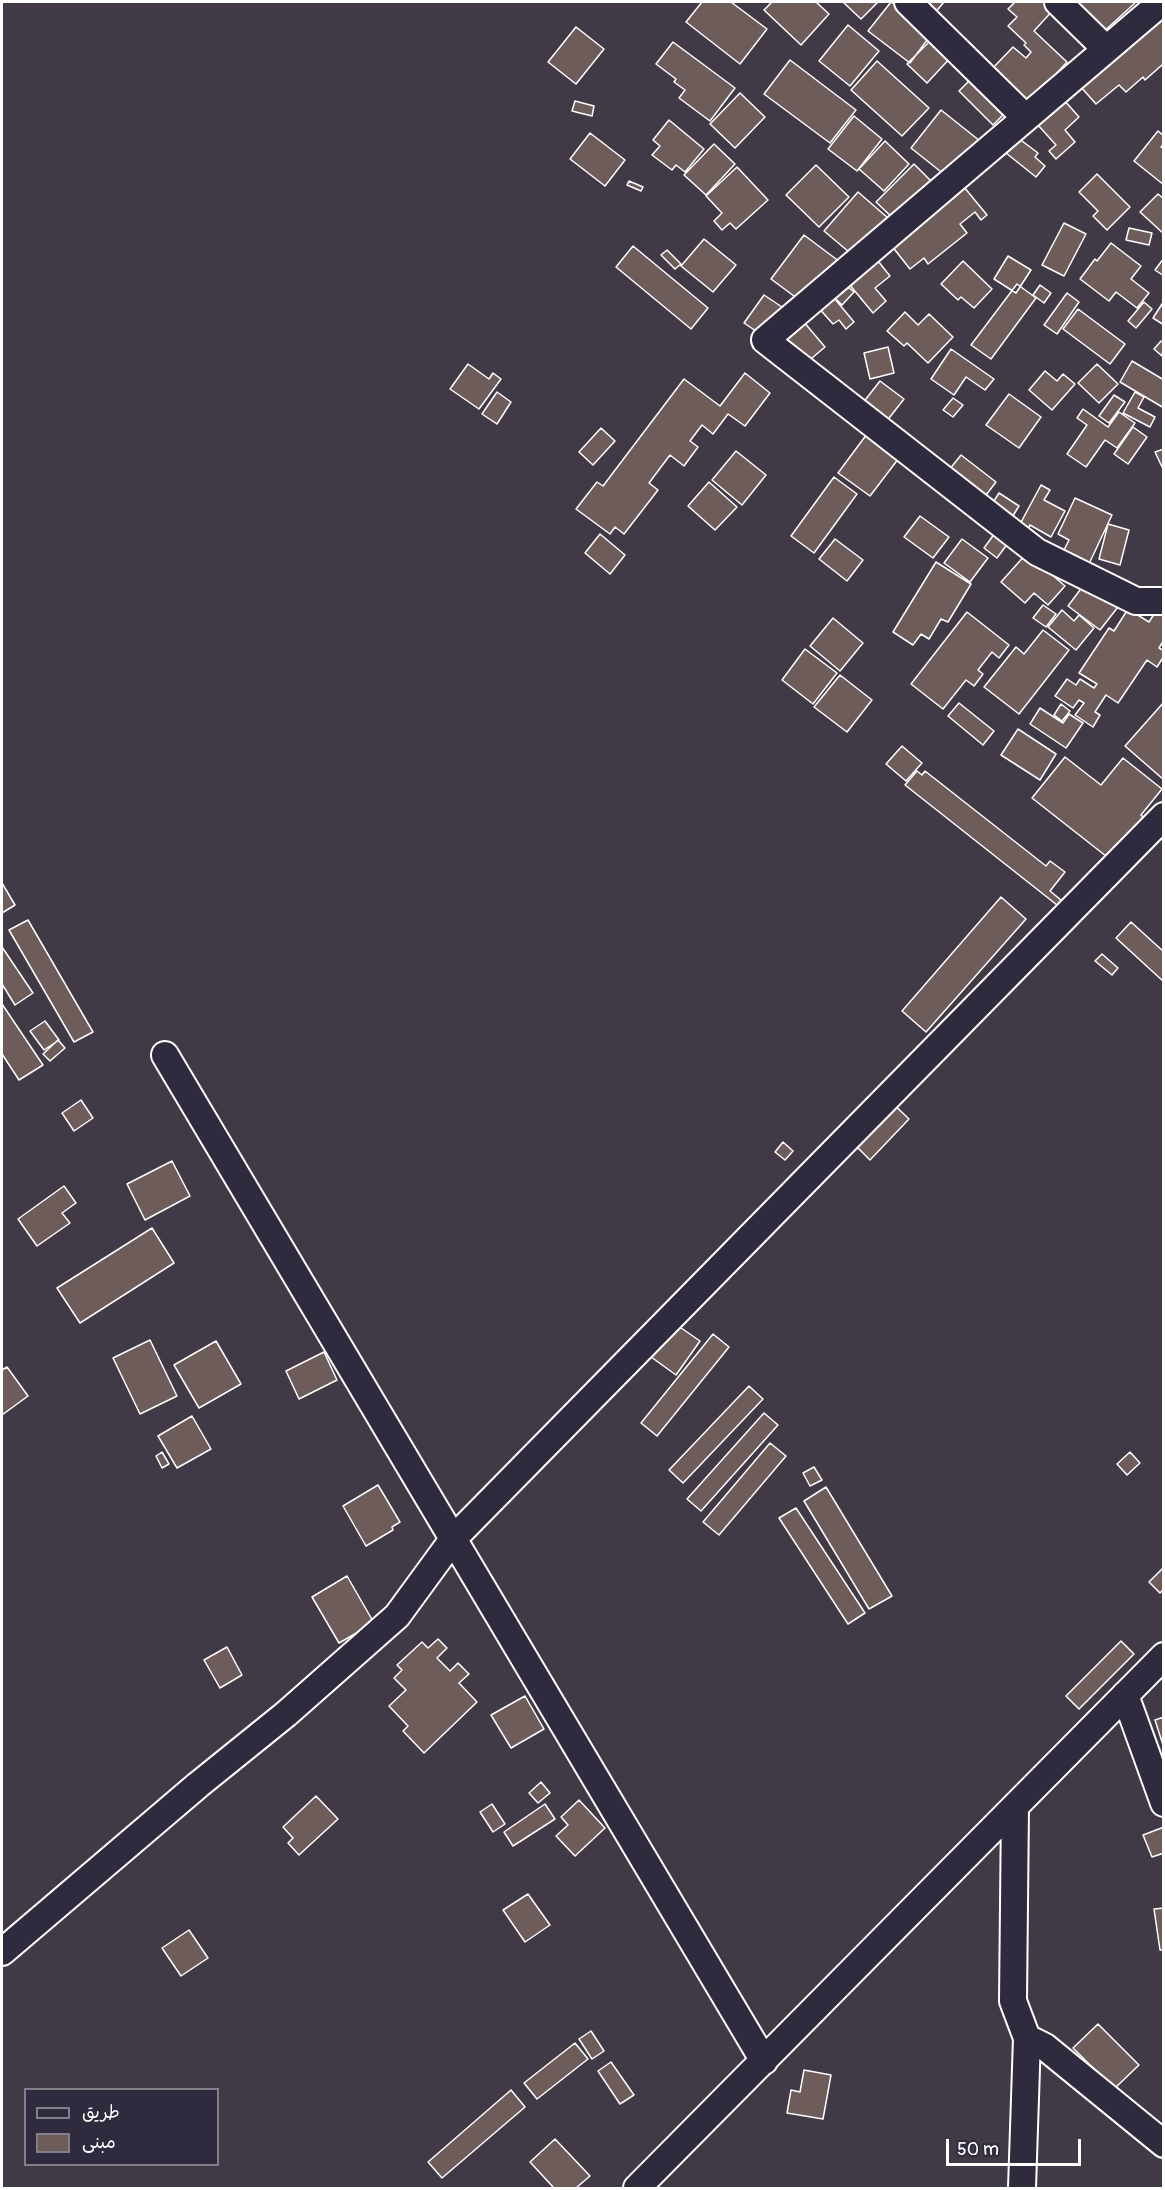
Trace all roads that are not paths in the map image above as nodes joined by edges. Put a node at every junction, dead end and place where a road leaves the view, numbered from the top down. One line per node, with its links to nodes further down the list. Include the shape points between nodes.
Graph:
1 (908, 2): 5 (street)
2 (1058, 2): 4 (street)
3 (1162, 2): 4 (street)
4 (1106, 50): 5 (street)
5 (1026, 118): 6 (street, via 765,340 1037,552 1136,601)
6 (1164, 601)
7 (1164, 816): 9 (street)
8 (165, 1055): 9 (street)
9 (453, 1538): 14 (street, via 397,1616); 16 (street)
10 (1164, 1656): 11 (street)
11 (1125, 1695): 12 (street); 13 (street)
12 (1164, 1803)
13 (1015, 1808): 15 (street, via 1013,2001); 16 (street)
14 (2, 1952)
15 (1027, 2038): 17 (street, via 1045,2047); 19 (street)
16 (764, 2061): 18 (street)
17 (1164, 2144)
18 (637, 2188)
19 (1022, 2188)

